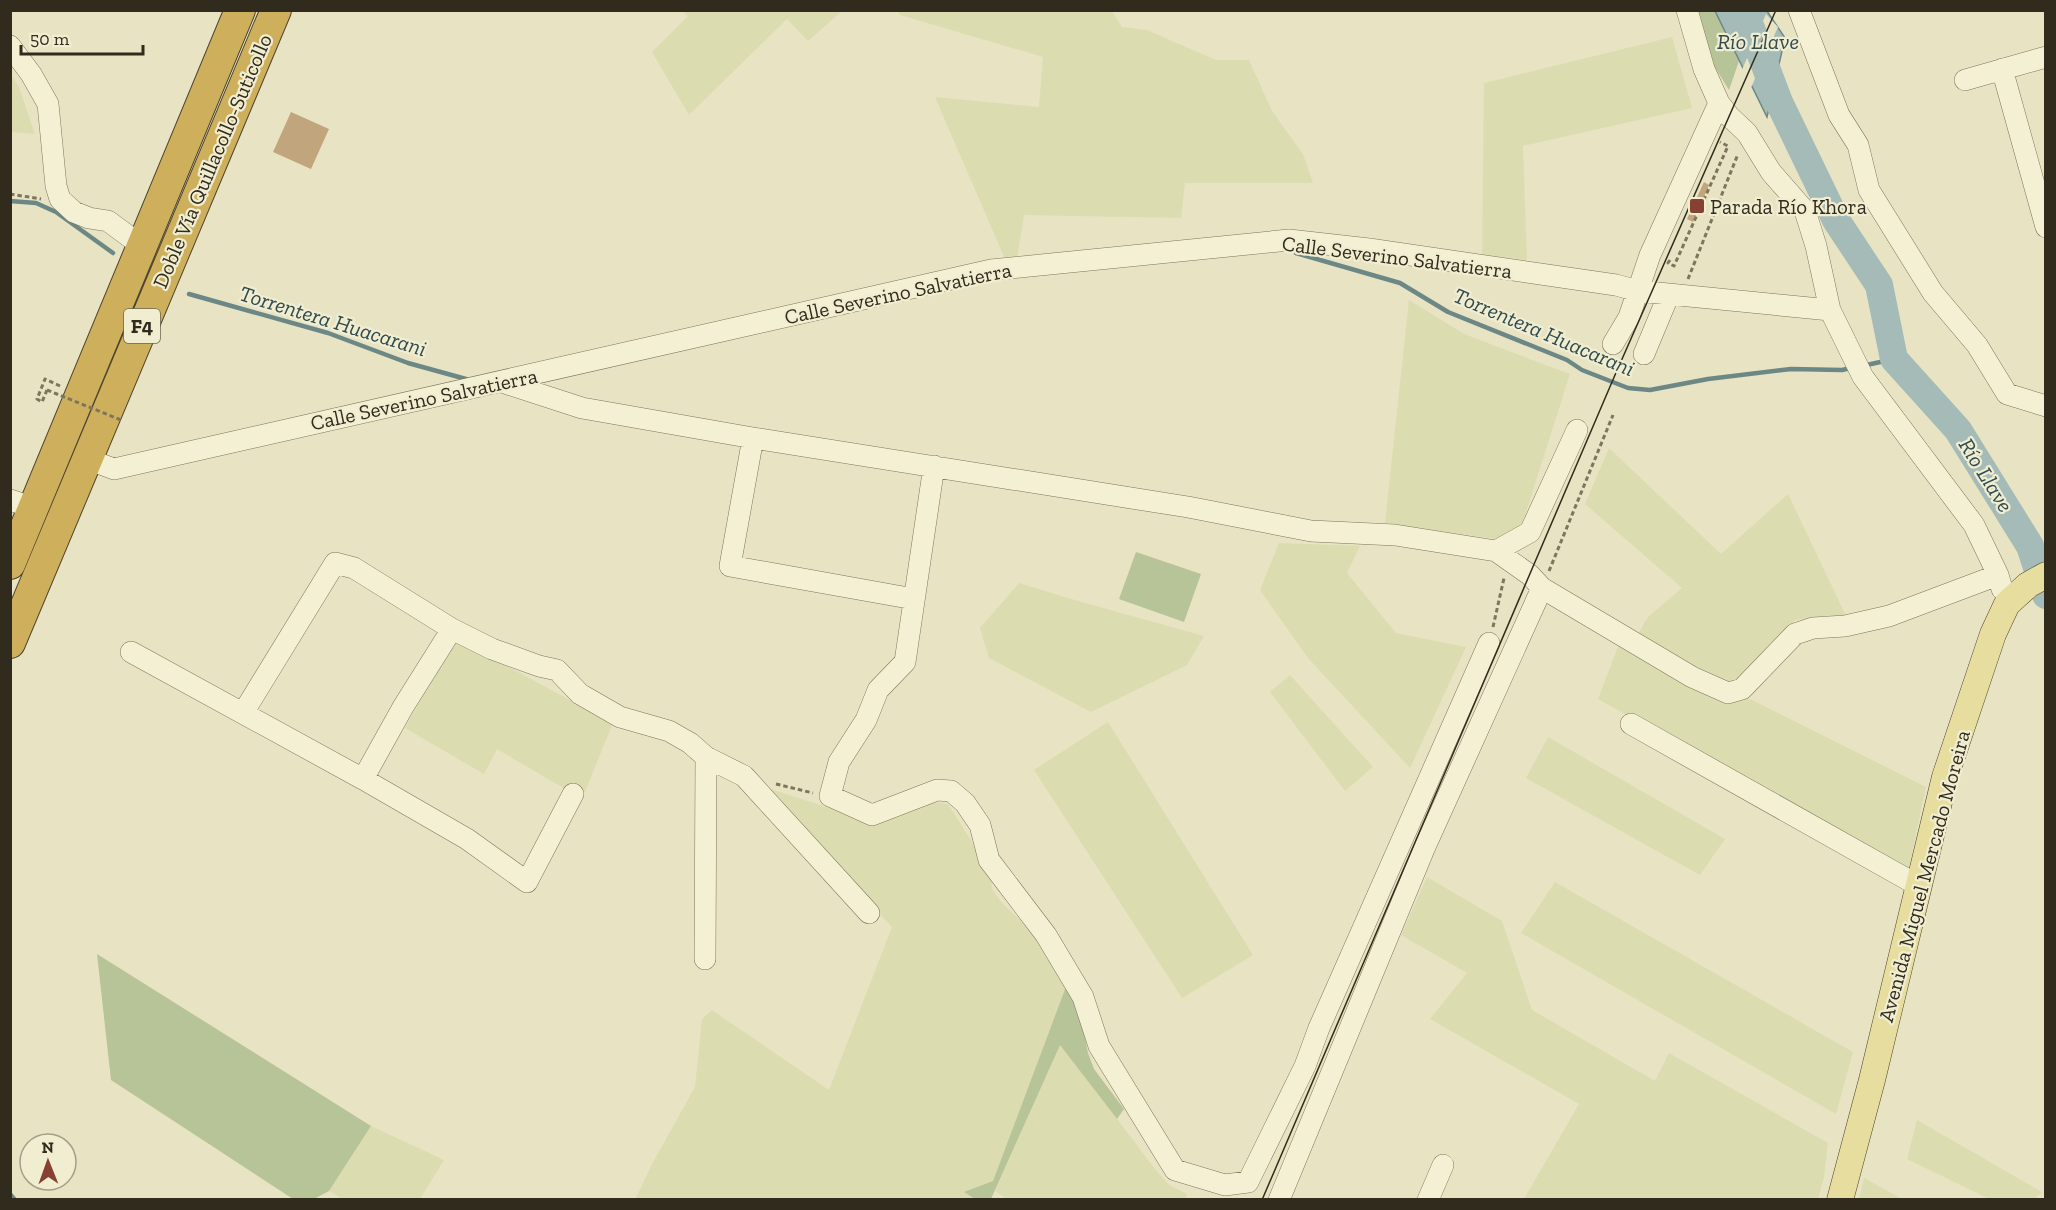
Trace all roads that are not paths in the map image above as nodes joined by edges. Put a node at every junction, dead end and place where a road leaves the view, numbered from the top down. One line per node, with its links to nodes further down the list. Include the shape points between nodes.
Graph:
1 (240, 10): 11 (highway, Doble Vía Quillacollo-Suticollo / F4)
2 (276, 10): 21 (highway, Doble Vía Quillacollo-Suticollo / F4)
3 (1687, 10): 9 (street, via 1704,69)
4 (1799, 10): 18 (street, via 1839,115 1858,145 1869,190 1933,293 1977,345 2007,394)
5 (10, 46): 11 (street, via 48,104 60,199 74,212 108,221)
6 (2046, 57): 7 (street)
7 (2002, 69): 8 (street); 10 (street)
8 (1965, 80)
9 (1719, 103): 12 (street, via 1650,255); 14 (street, via 1747,133 1771,172 1805,211)
10 (2046, 227)
11 (142, 246): 23 (highway, Doble Vía Quillacollo-Suticollo / F4)
12 (1638, 291): 13 (street, Calle Severino Salvatierra); 15 (street); 17 (street, Calle Severino Salvatierra, via 1289,240 982,271)
13 (1675, 295): 14 (street, Calle Severino Salvatierra); 16 (street)
14 (1830, 310): 26 (street, via 1863,377 1974,525)
15 (1613, 344)
16 (1644, 354)
17 (502, 382): 20 (street, via 582,408); 21 (street, Calle Severino Salvatierra, via 114,469)
18 (2046, 406)
19 (1577, 430): 24 (street, via 1530,532)
20 (753, 438): 22 (street); 29 (street, via 730,566)
21 (87, 459): 32 (highway, Doble Vía Quillacollo-Suticollo / F4)
22 (934, 466): 24 (street, via 1311,531 1395,535); 29 (street)
23 (22, 504): 25 (highway, Doble Vía Quillacollo-Suticollo / F4)
24 (1496, 551): 28 (street)
25 (10, 564)
26 (1998, 575): 28 (street, via 1889,616 1796,634 1742,689 1728,693 1692,677); 30 (street)
27 (2037, 580): 30 (main road, Avenida Miguel Mercado Moreira)
28 (1542, 588): 44 (street, via 1424,849)
29 (914, 599): 43 (street, via 905,662 878,690 866,720 839,762 830,796 872,815 937,790 951,791 965,803 980,825 989,860 1046,935 1083,998 1099,1046 1175,1170 1224,1185 1248,1182)
30 (2007, 604): 40 (main road, Avenida Miguel Mercado Moreira, via 1993,634 1945,777)
31 (452, 629): 35 (street, via 354,568 335,563); 37 (street, via 492,649 557,670 580,694 620,717 669,731); 38 (street)
32 (10, 643)
33 (1489, 643): 43 (street, via 1305,1065)
34 (131, 652): 35 (street)
35 (243, 713): 38 (street)
36 (1631, 724): 40 (street)
37 (706, 758): 41 (street, via 744,777); 42 (street)
38 (363, 779): 39 (street, via 467,839 528,882)
39 (573, 794)
40 (1919, 886): 48 (main road, Avenida Miguel Mercado Moreira)
41 (870, 913)
42 (705, 959)
43 (1267, 1141): 44 (street)
44 (1296, 1157): 46 (street)
45 (1443, 1166): 47 (street)
46 (1279, 1200)
47 (1428, 1200)
48 (1840, 1200)

